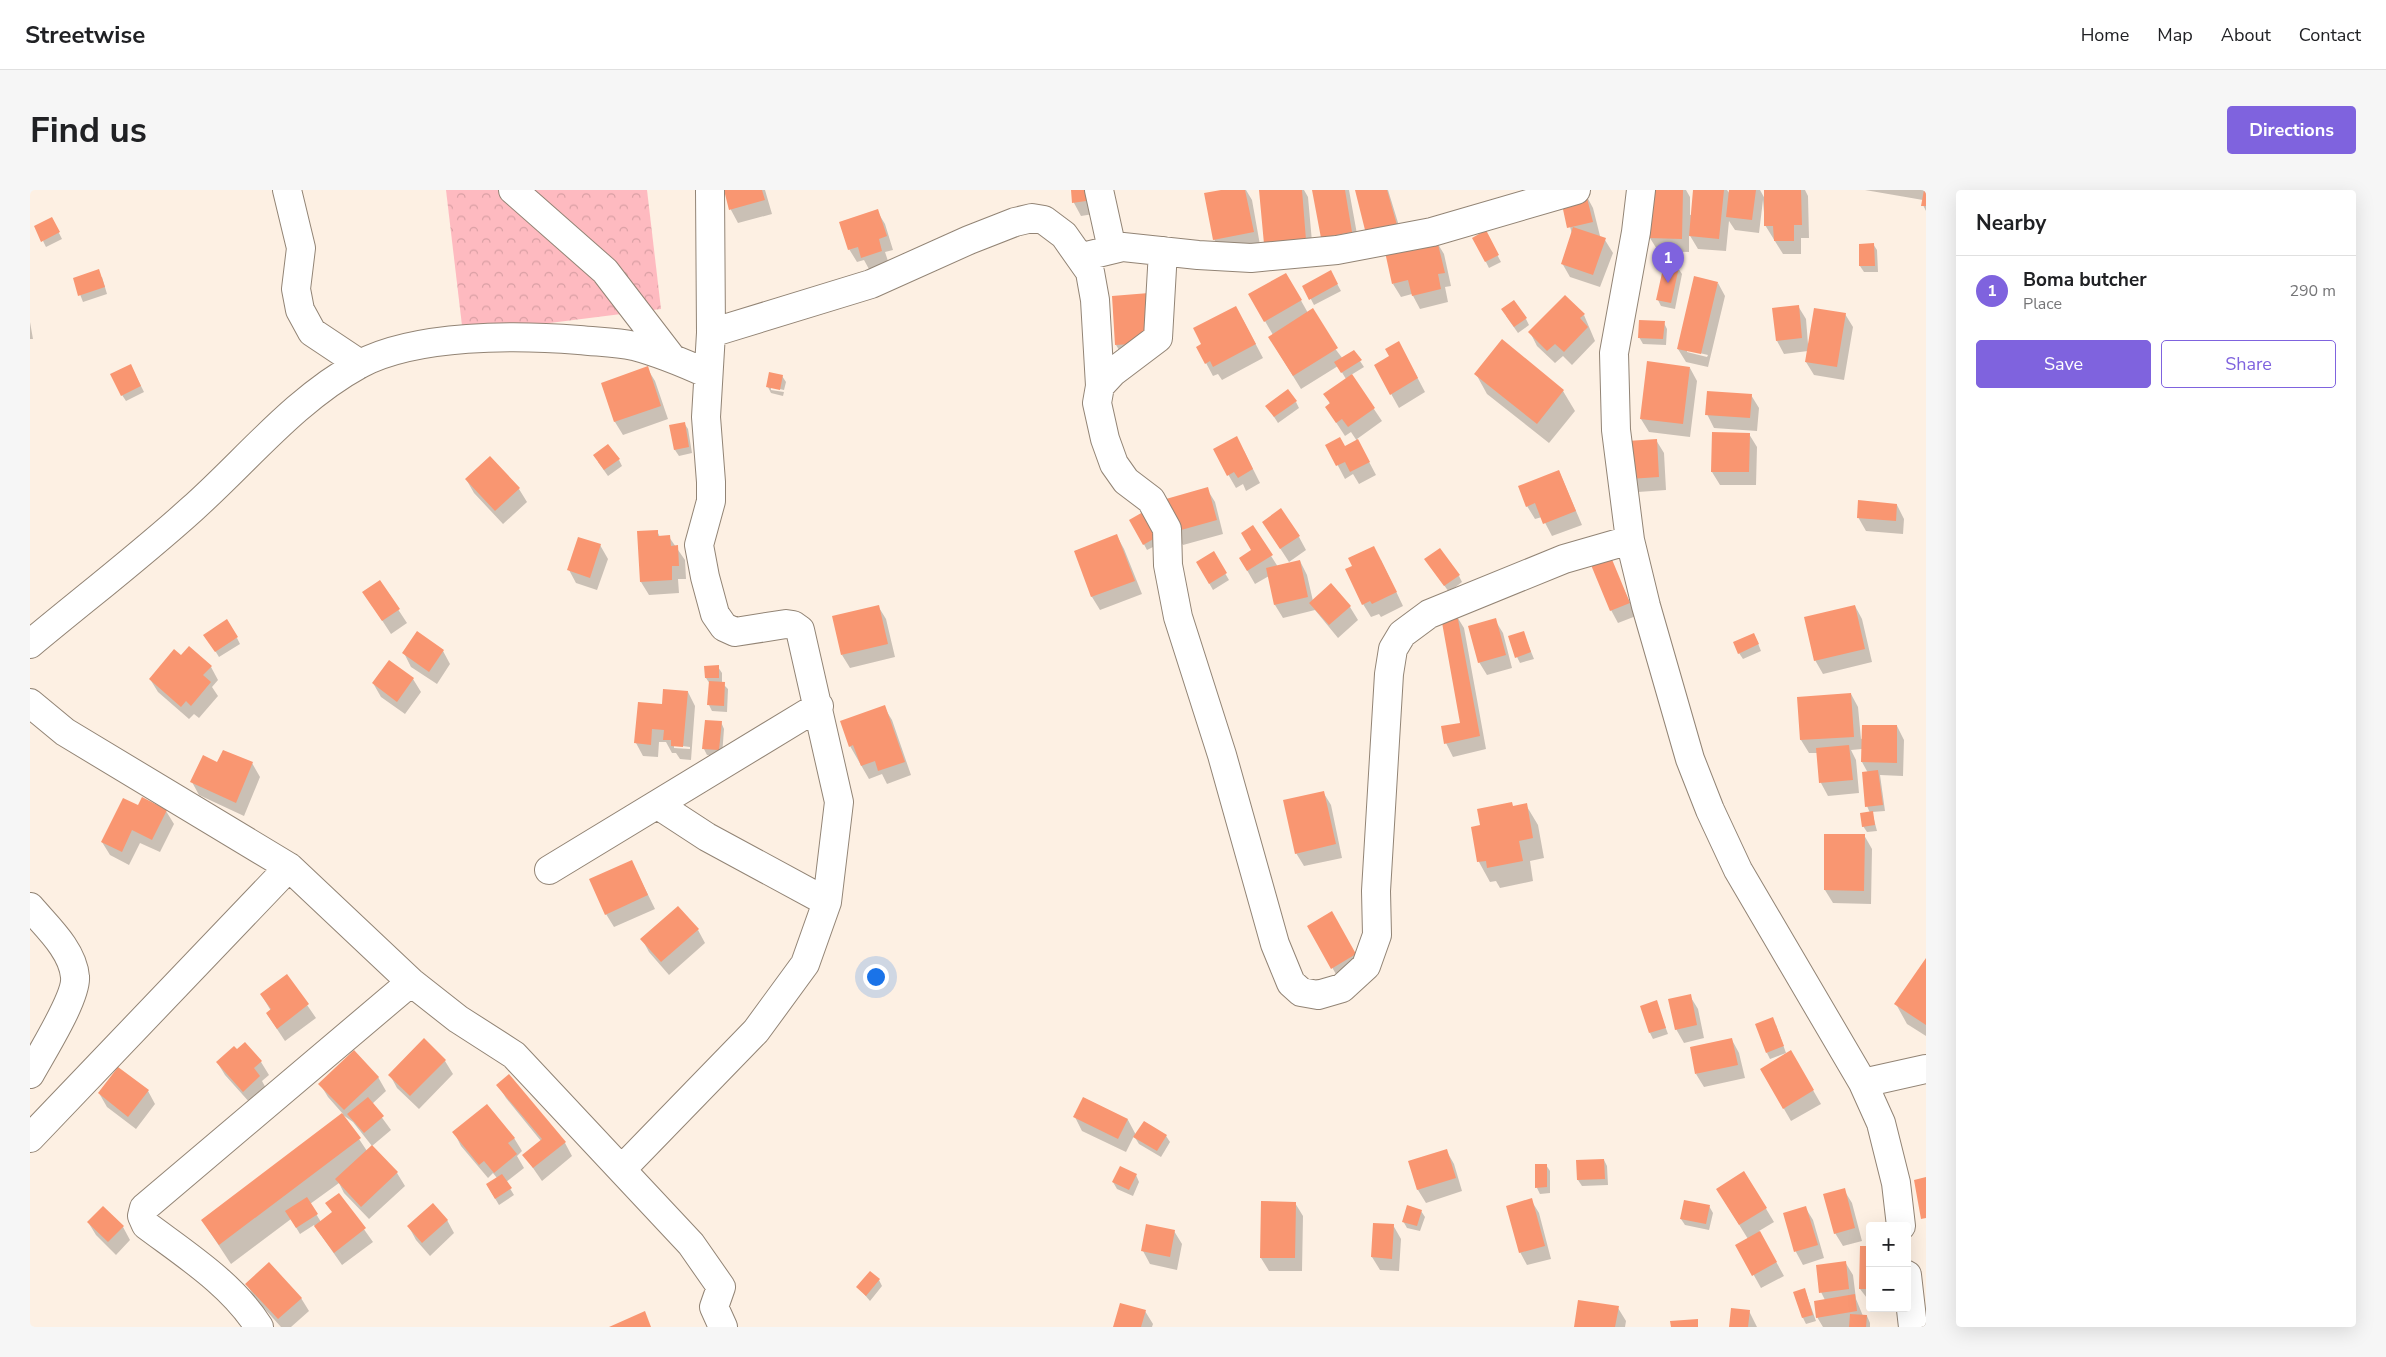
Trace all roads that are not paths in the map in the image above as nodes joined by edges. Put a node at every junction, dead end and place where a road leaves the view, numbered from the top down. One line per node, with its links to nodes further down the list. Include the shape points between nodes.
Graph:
1 (287, 190): 12 (street, via 301,248 296,289 300,310 312,332)
2 (513, 190): 11 (street, via 605,271)
3 (710, 190): 10 (street)
4 (1099, 190): 7 (street)
5 (1576, 190): 8 (street, via 1432,232 1337,250 1251,258)
6 (1641, 190): 15 (street, via 1614,353 1616,430)
7 (1112, 249): 8 (street); 9 (street)
8 (1163, 251): 14 (street, via 1158,338)
9 (1082, 257): 10 (street, via 1064,235 1044,220 1032,218 970,240 871,284); 14 (street, via 1090,272 1095,300)
10 (711, 333): 13 (street)
11 (671, 357): 12 (street, via 632,346 526,336 444,341 388,353); 13 (street)
12 (360, 364): 16 (street, via 316,394 269,434 192,510)
13 (708, 374): 18 (street, via 706,417 711,482 710,501 699,545 715,614 724,627 735,632 786,624 800,630)
14 (1100, 386): 15 (street, via 1097,402 1114,464 1126,481 1151,500 1167,529 1168,564 1178,617 1222,755 1275,944 1291,983 1301,992 1318,995 1342,988 1366,966 1377,935 1376,881 1389,674 1394,649 1402,634 1429,614 1564,558)
15 (1630, 540): 27 (street, via 1690,759 1710,810 1738,870)
16 (30, 644)
17 (30, 704): 20 (street, via 65,732)
18 (819, 706): 19 (street); 22 (street, via 839,802)
19 (658, 805): 21 (street); 22 (street, via 707,838)
20 (289, 867): 24 (street); 28 (street)
21 (549, 870)
22 (827, 902): 29 (street, via 805,964 756,1030)
23 (30, 907): 26 (street, via 56,937 70,960 75,978 68,1004)
24 (411, 982): 29 (street, via 458,1019 514,1055); 32 (street, via 144,1208 142,1216 146,1225 211,1274)
25 (1926, 1069): 27 (street)
26 (30, 1074)
27 (1863, 1083): 30 (street, via 1881,1123 1896,1182)
28 (30, 1138)
29 (622, 1169): 33 (street, via 691,1244 721,1287 714,1307)
30 (1901, 1222)
31 (1911, 1310): 34 (street)
32 (259, 1327)
33 (723, 1327)
34 (1913, 1327)

